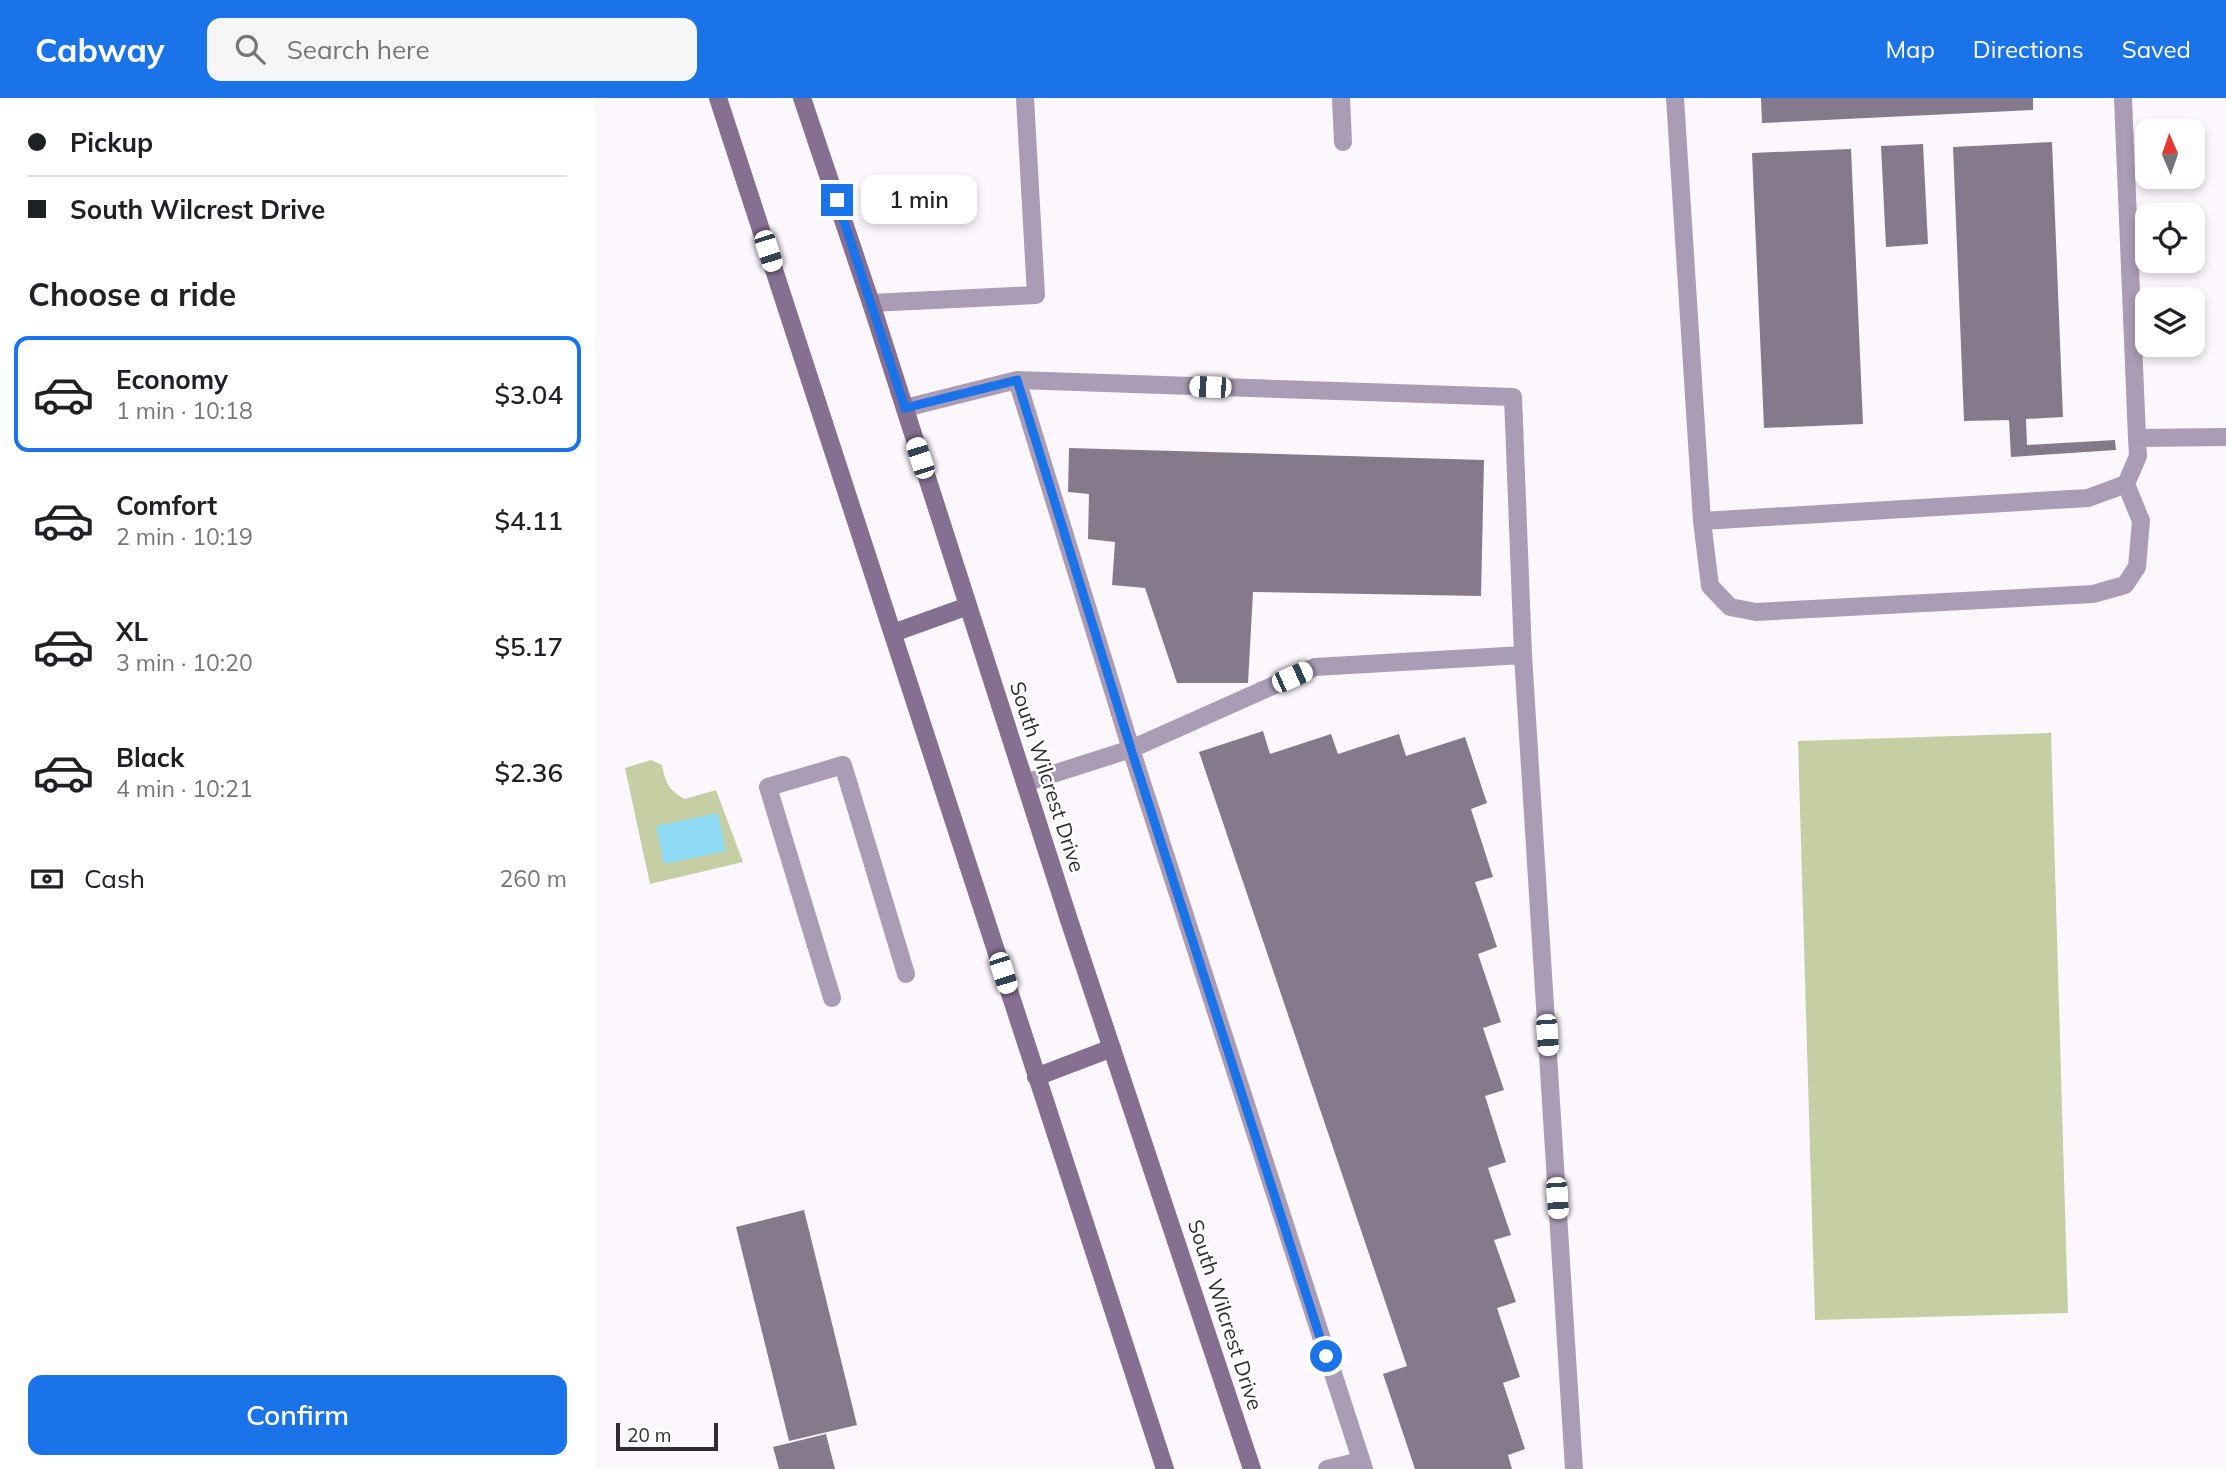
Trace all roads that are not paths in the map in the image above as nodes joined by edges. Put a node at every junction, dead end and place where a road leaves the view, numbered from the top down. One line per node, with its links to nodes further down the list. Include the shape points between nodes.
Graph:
1 (718, 98): 16 (main road)
2 (802, 98): 8 (main road, South Wilcrest Drive)
3 (1025, 98): 8 (lane, via 1036,295)
4 (1341, 98): 7 (lane)
5 (1675, 98): 14 (lane)
6 (2123, 98): 12 (lane)
7 (1343, 142)
8 (871, 303): 10 (main road, South Wilcrest Drive)
9 (1017, 380): 10 (lane); 17 (lane, via 1513,397); 18 (lane)
10 (905, 408): 15 (main road, South Wilcrest Drive)
11 (2226, 437): 12 (lane)
12 (2137, 438): 13 (lane, via 2138,456)
13 (2126, 484): 14 (lane, via 2088,498); 14 (lane, via 2141,521 2137,566 2125,585 2093,594 1756,612 1730,607 1710,586)
14 (1702, 521)
15 (968, 606): 16 (main road); 19 (main road, South Wilcrest Drive)
16 (893, 633): 23 (main road)
17 (1523, 655): 18 (lane, via 1315,667); 28 (lane)
18 (1131, 749): 19 (lane); 24 (lane)
19 (1025, 783): 22 (main road, South Wilcrest Drive)
20 (906, 974): 21 (lane, via 843,765 768,787)
21 (832, 998)
22 (1112, 1048): 23 (main road); 26 (main road, South Wilcrest Drive)
23 (1036, 1077): 25 (main road)
24 (1362, 1465): 27 (lane)
25 (1165, 1469)
26 (1252, 1469)
27 (1327, 1469)
28 (1574, 1469)

